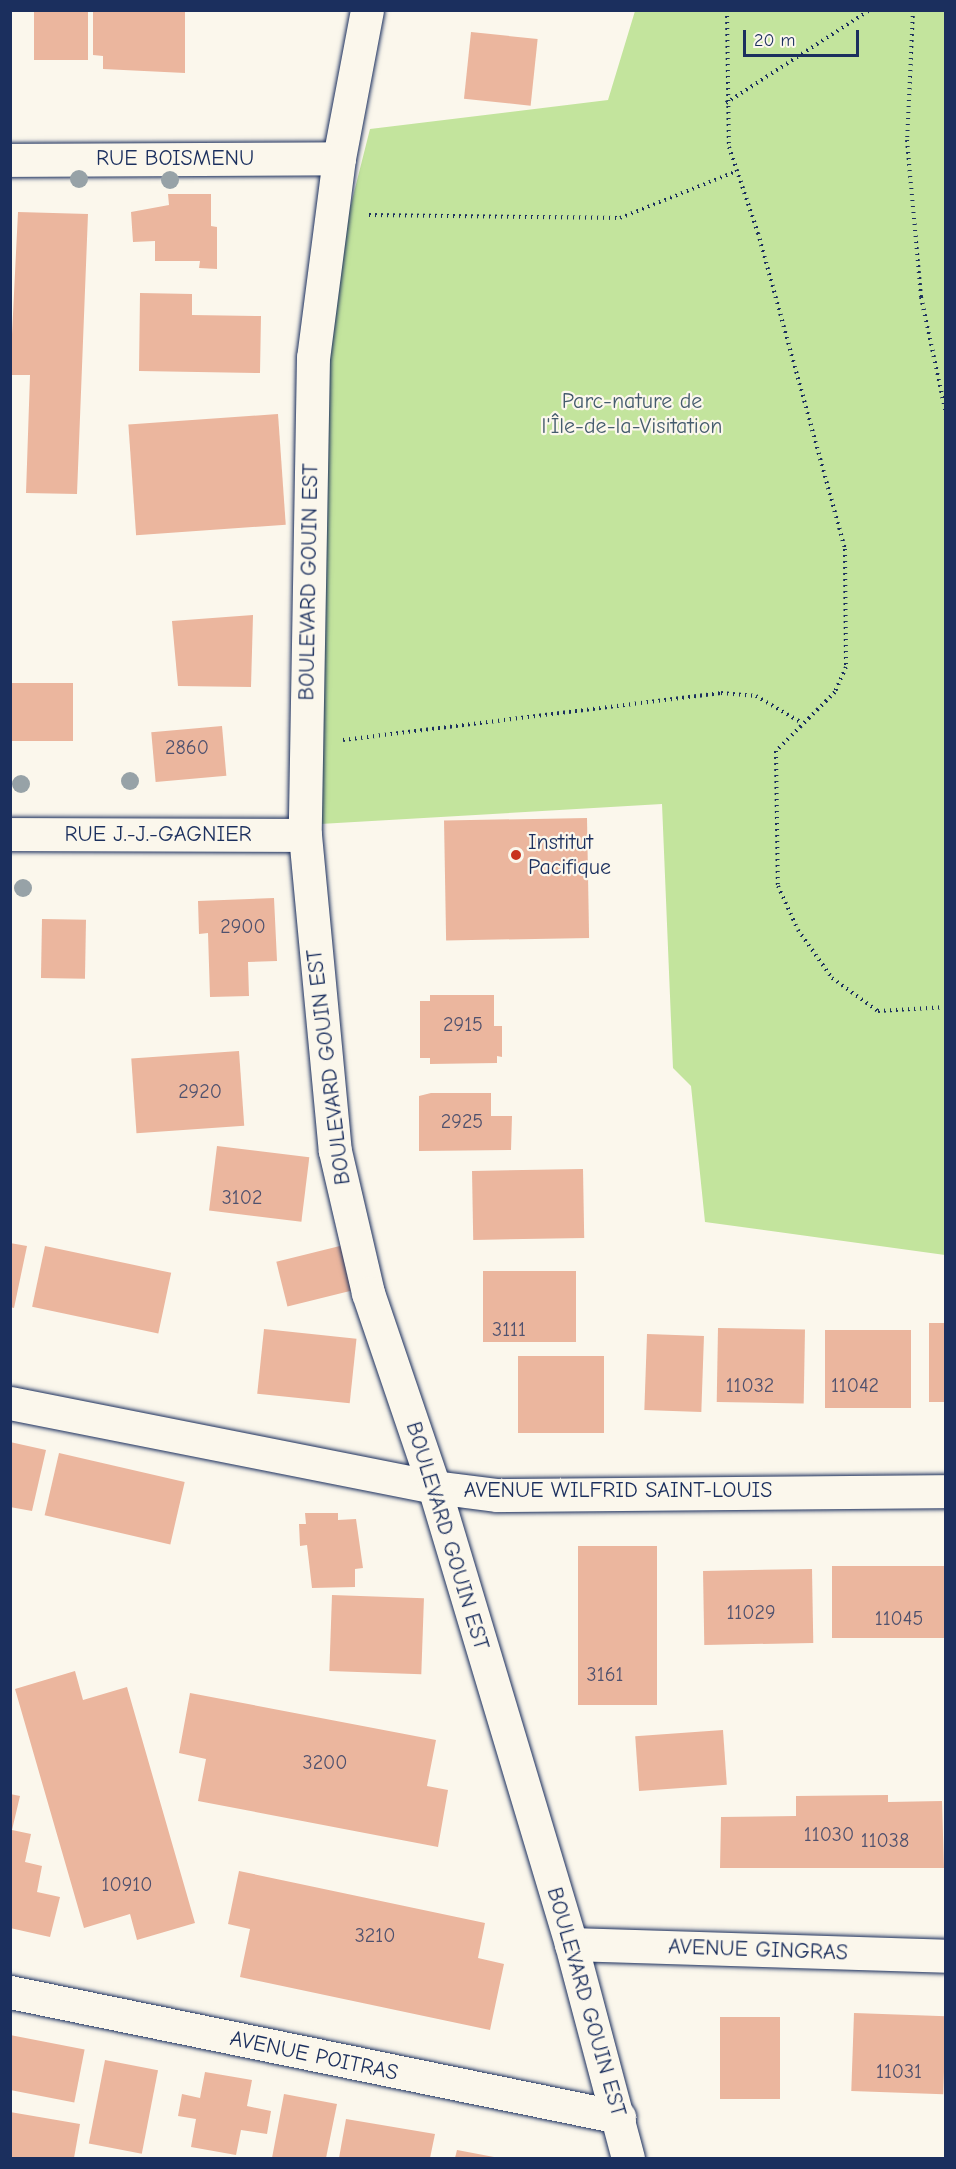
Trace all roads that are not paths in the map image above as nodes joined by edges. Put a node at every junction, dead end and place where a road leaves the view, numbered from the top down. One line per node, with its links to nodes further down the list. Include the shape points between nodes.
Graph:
1 (367, 10): 2 (street, BOULEVARD GOUIN EST)
2 (339, 158): 3 (street, RUE BOISMENU); 5 (street, BOULEVARD GOUIN EST, via 313,357)
3 (10, 160)
4 (10, 834): 5 (street, RUE J.-J.-GAGNIER)
5 (305, 835): 7 (street, BOULEVARD GOUIN EST, via 335,1151 368,1293)
6 (10, 1402): 7 (street, AVENUE WILFRID SAINT-LOUIS)
7 (434, 1487): 8 (street, AVENUE WILFRID SAINT-LOUIS, via 496,1495); 9 (street, BOULEVARD GOUIN EST)
8 (945, 1491)
9 (571, 1944): 10 (street, AVENUE GINGRAS); 12 (street, BOULEVARD GOUIN EST)
10 (945, 1956)
11 (10, 1992): 12 (street, AVENUE POITRAS)
12 (619, 2117): 13 (street, BOULEVARD GOUIN EST)
13 (628, 2158)

